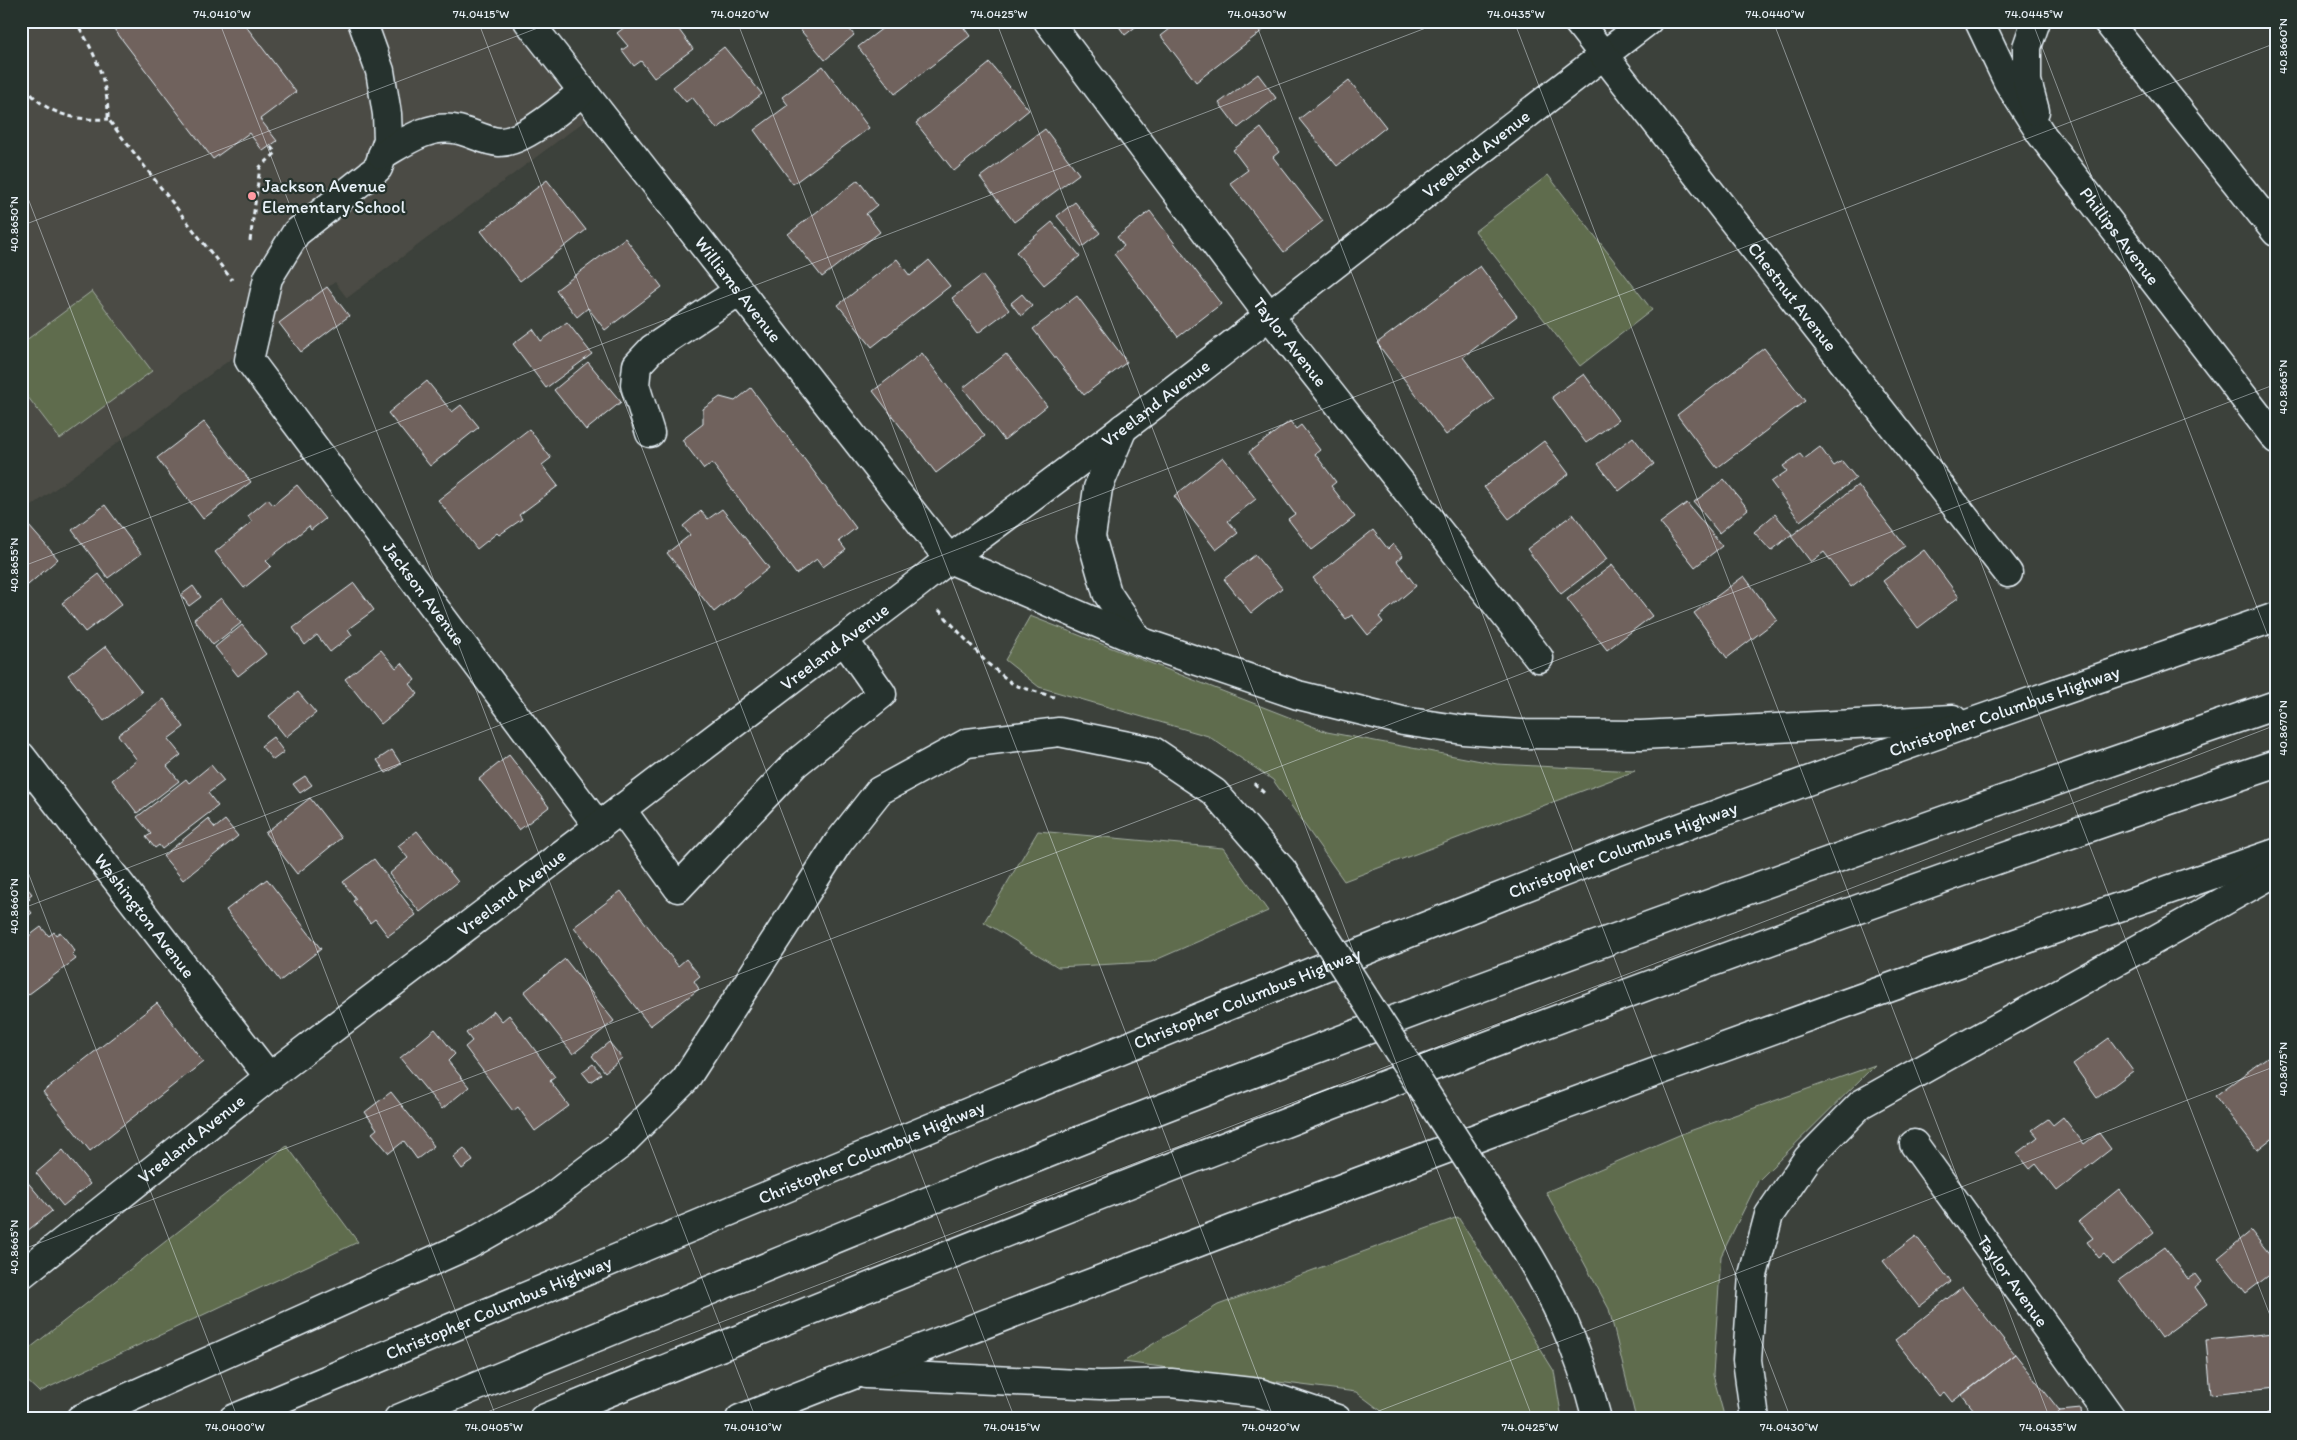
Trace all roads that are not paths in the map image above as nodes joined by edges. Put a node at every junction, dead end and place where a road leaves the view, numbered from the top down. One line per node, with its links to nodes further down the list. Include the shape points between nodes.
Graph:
1 (362, 21): 12 (main road, via 380,71 387,114 388,140)
2 (528, 21): 10 (main road, Williams Avenue)
3 (1048, 21): 15 (main road, Taylor Avenue)
4 (1577, 21): 9 (main road, Chestnut Avenue)
5 (1648, 21): 9 (main road, Vreeland Avenue)
6 (1979, 21): 11 (main road, Phillips Avenue, via 2008,82)
7 (2036, 21): 11 (main road, via 2027,46 2027,81)
8 (2107, 21): 13 (main road)
9 (1604, 55): 15 (main road, Vreeland Avenue, via 1444,177); 20 (main road, Chestnut Avenue)
10 (583, 91): 12 (main road, via 552,117 507,140 500,142 442,128 416,134); 14 (main road, Williams Avenue)
11 (2041, 134): 18 (main road, Phillips Avenue)
12 (382, 155): 30 (main road, Jackson Avenue, via 378,168 296,233 268,278 249,360)
13 (2276, 232)
14 (739, 291): 17 (main road, via 652,348 637,365 635,385); 19 (main road, Williams Avenue)
15 (1270, 317): 16 (main road, Vreeland Avenue); 24 (main road, Taylor Avenue)
16 (1123, 428): 19 (main road, Vreeland Avenue); 23 (main road, via 1098,488 1091,537 1107,593)
17 (650, 432)
18 (2276, 439)
19 (949, 559): 22 (main road, Vreeland Avenue); 23 (main road)
20 (2008, 573)
21 (2276, 617): 26 (main road, Christopher Columbus Highway)
22 (844, 640): 29 (main road, Vreeland Avenue); 29 (main road, via 882,694 795,764 678,888)
23 (1139, 641): 26 (main road, via 1298,695 1403,721 1464,730 1641,735)
24 (1539, 658)
25 (2276, 705): 39 (main road, via 1763,884 1260,1070 932,1200)
26 (1982, 718): 38 (main road, Christopher Columbus Highway, via 1785,788 1480,904)
27 (21, 756): 33 (main road, Washington Avenue)
28 (2276, 764): 40 (main road, via 1765,942 1320,1108 922,1264)
29 (621, 809): 30 (main road, Vreeland Avenue)
30 (599, 827): 33 (main road, Vreeland Avenue)
31 (2276, 853): 36 (main road, via 1830,1008 1569,1103)
32 (2276, 872): 44 (main road, via 1861,1104 1815,1151 1769,1214 1752,1276 1747,1360)
33 (269, 1077): 35 (main road, Vreeland Avenue)
34 (1914, 1144): 45 (main road, Taylor Avenue)
35 (21, 1275)
36 (855, 1374): 41 (main road); 42 (main road, via 1100,1385 1171,1383 1260,1393)
37 (80, 1419): 43 (main road, bridge, via 468,1245 546,1200 620,1145 685,1080 838,843 879,791 966,743 1059,732 1153,751 1214,792 1282,870 1514,1231 1559,1308 1583,1370)
38 (233, 1419)
39 (398, 1419)
40 (543, 1419)
41 (740, 1419)
42 (1336, 1419)
43 (1597, 1419)
44 (1755, 1419)
45 (2112, 1419)

